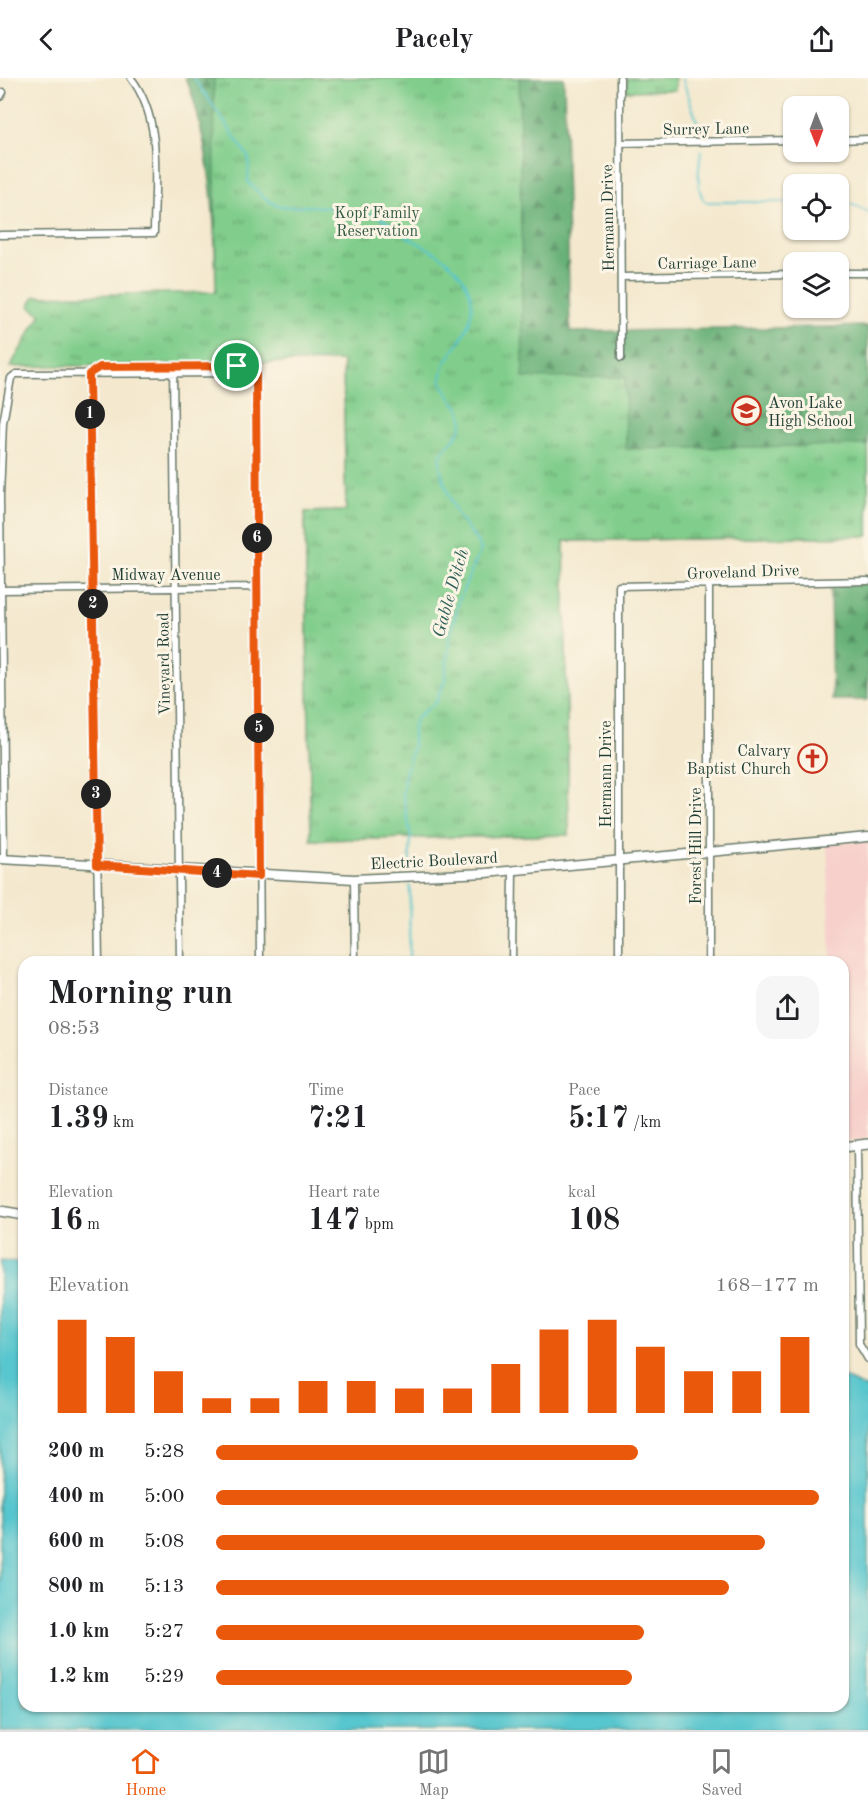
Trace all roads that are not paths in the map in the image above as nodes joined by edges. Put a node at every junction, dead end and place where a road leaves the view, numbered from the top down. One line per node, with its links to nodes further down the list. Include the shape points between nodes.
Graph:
1 (131, 78): 7 (street, via 145,99 152,120 154,233)
2 (620, 78): 6 (street, Hermann Drive)
3 (868, 139): 5 (street)
4 (783, 140): 6 (street, Surrey Lane)
5 (849, 140)
6 (620, 143): 11 (street, Hermann Drive)
7 (0, 235)
8 (849, 273): 9 (street)
9 (868, 273)
10 (783, 274): 11 (street, Carriage Lane)
11 (621, 277): 12 (street, Hermann Drive)
12 (621, 358)
13 (173, 370): 14 (street, via 100,367); 19 (street, via 237,366 250,368 256,374); 21 (street, Vineyard Road)
14 (89, 374): 15 (street, via 16,374 11,378 3,423); 20 (street)
15 (0, 496): 22 (street)
16 (868, 581): 18 (street, Groveland Drive)
17 (619, 586): 18 (street, Groveland Drive); 26 (street, Hermann Drive)
18 (709, 586): 24 (street, Forest Hill Drive)
19 (258, 587): 21 (street, Midway Avenue); 30 (street)
20 (92, 588): 21 (street, Midway Avenue); 22 (street, Midway Avenue); 27 (street)
21 (176, 588): 28 (street, Vineyard Road)
22 (1, 590): 25 (street)
23 (868, 837): 24 (street, Electric Boulevard)
24 (709, 852): 26 (street, Electric Boulevard); 38 (street, Forest Hill Drive)
25 (2, 859): 27 (street, Electric Boulevard)
26 (619, 861): 29 (street, Electric Boulevard); 37 (street, Hermann Drive)
27 (97, 865): 28 (street, Electric Boulevard); 32 (street)
28 (179, 871): 30 (street, Electric Boulevard); 33 (street, Vineyard Road)
29 (513, 871): 31 (street, Electric Boulevard); 36 (street)
30 (259, 876): 31 (street, Electric Boulevard); 34 (street)
31 (354, 879): 35 (street)
32 (99, 956)
33 (180, 956)
34 (260, 956)
35 (355, 956)
36 (512, 956)
37 (619, 956)
38 (709, 956)
39 (868, 1144): 40 (main road)
40 (857, 1145): 41 (main road); 44 (street, via 859,1344)
41 (849, 1146)
42 (0, 1211): 43 (main road)
43 (18, 1214)
44 (867, 1359)

